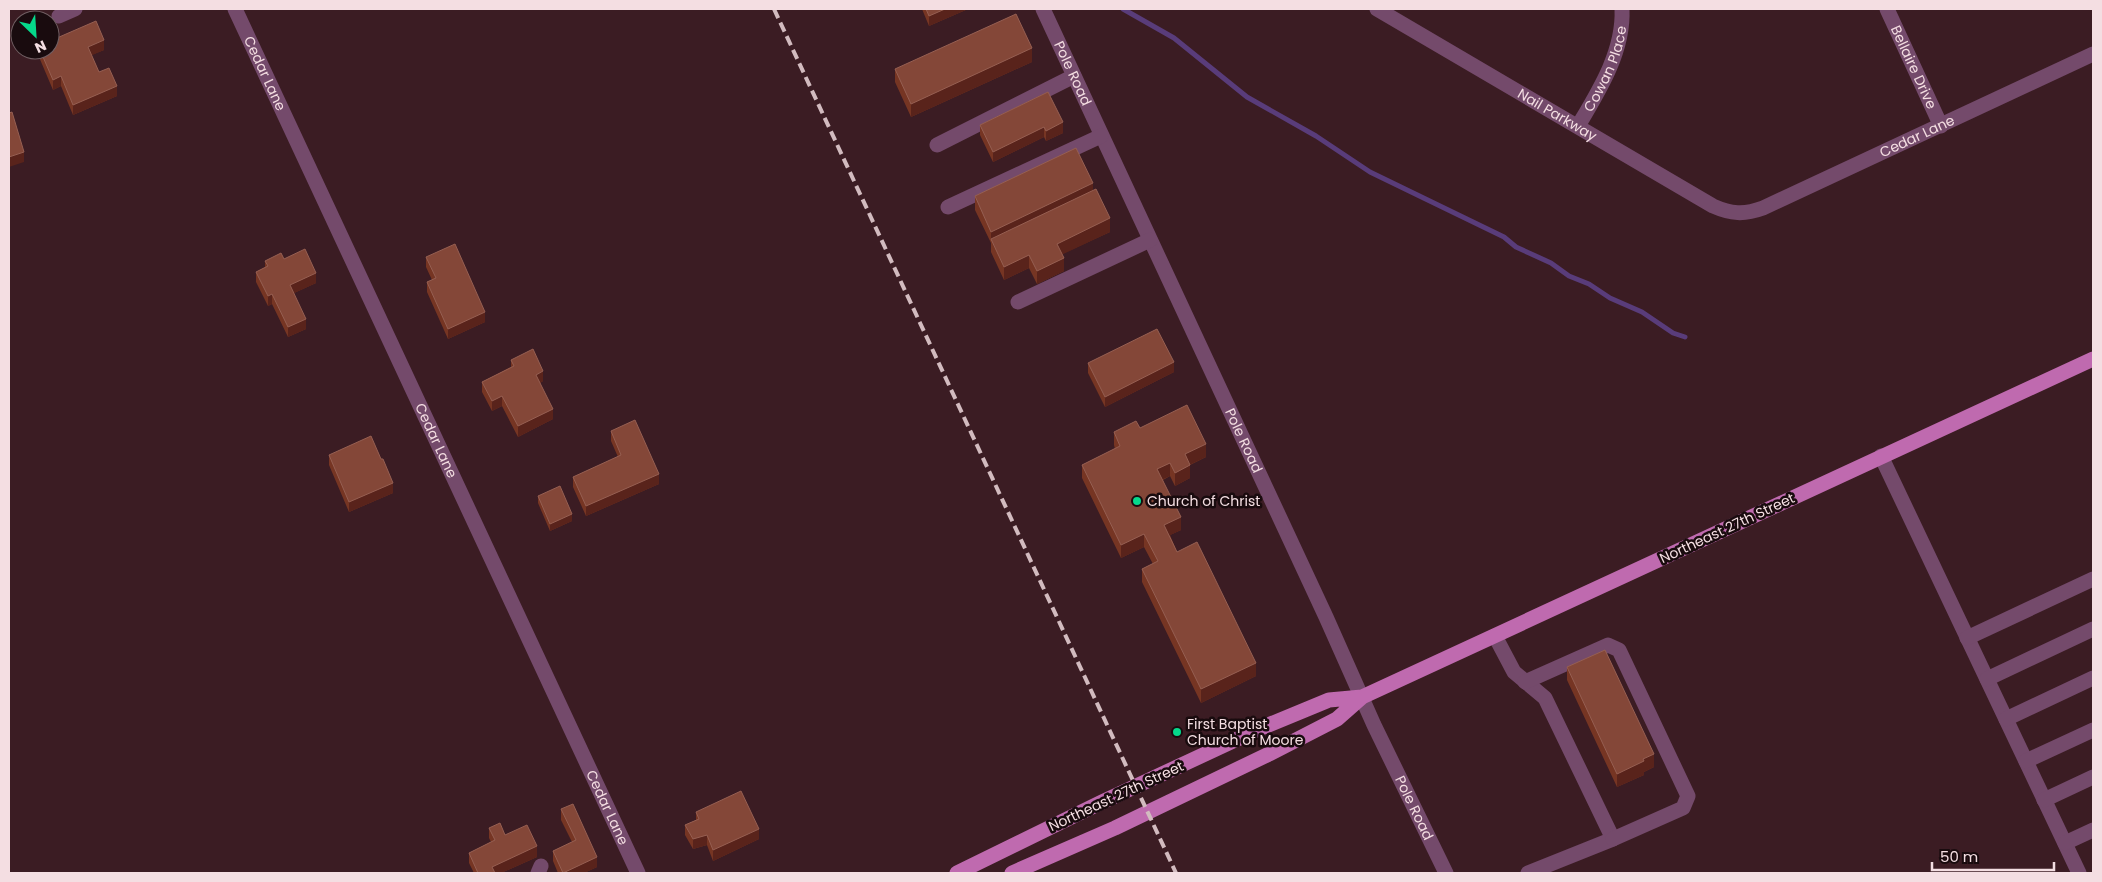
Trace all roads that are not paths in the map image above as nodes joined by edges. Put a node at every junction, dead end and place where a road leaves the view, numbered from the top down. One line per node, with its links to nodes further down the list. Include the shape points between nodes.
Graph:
1 (76, 9): 7 (street)
2 (235, 9): 36 (street, Cedar Lane)
3 (1043, 9): 9 (street, Pole Road)
4 (1377, 9): 10 (street, Nail Parkway)
5 (1622, 9): 10 (street, Cowan Place, via 1621,30 1608,72)
6 (1887, 9): 11 (street, Bellaire Drive)
7 (60, 16)
8 (2093, 54): 11 (street, Cedar Lane)
9 (1074, 76): 12 (street, Pole Road); 13 (street)
10 (1578, 126): 15 (street, Nail Parkway, via 1713,206)
11 (1941, 126): 15 (street, Cedar Lane, via 1763,208)
12 (1102, 136): 14 (street); 16 (street, Pole Road)
13 (937, 145)
14 (948, 207)
15 (1741, 214)
16 (1150, 240): 17 (street); 27 (street, Pole Road)
17 (1018, 302)
18 (2093, 359): 19 (main road, Northeast 27th Street)
19 (1881, 456): 22 (main road, Northeast 27th Street); 23 (street)
20 (2093, 579): 23 (street)
21 (2093, 629): 25 (street)
22 (1495, 636): 26 (street, via 1514,672); 27 (main road, Northeast 27th Street)
23 (1967, 638): 25 (street)
24 (2093, 678): 28 (street)
25 (1987, 680): 28 (street)
26 (1525, 682): 34 (street, via 1545,698); 34 (street, via 1608,645 1619,650 1688,796 1684,808)
27 (1362, 697): 37 (main road, Northeast 27th Street, via 1329,700 1261,728); 38 (main road, Northeast 27th Street, via 1337,719 1269,754); 39 (street, Pole Road)
28 (2006, 719): 30 (street)
29 (2093, 730): 30 (street)
30 (2026, 761): 32 (street)
31 (2093, 777): 32 (street)
32 (2044, 800): 35 (street)
33 (2093, 830): 35 (street)
34 (1613, 839): 40 (street)
35 (2064, 843): 41 (street)
36 (638, 873)
37 (957, 873)
38 (1012, 873)
39 (1446, 873)
40 (1528, 873)
41 (2079, 873)

